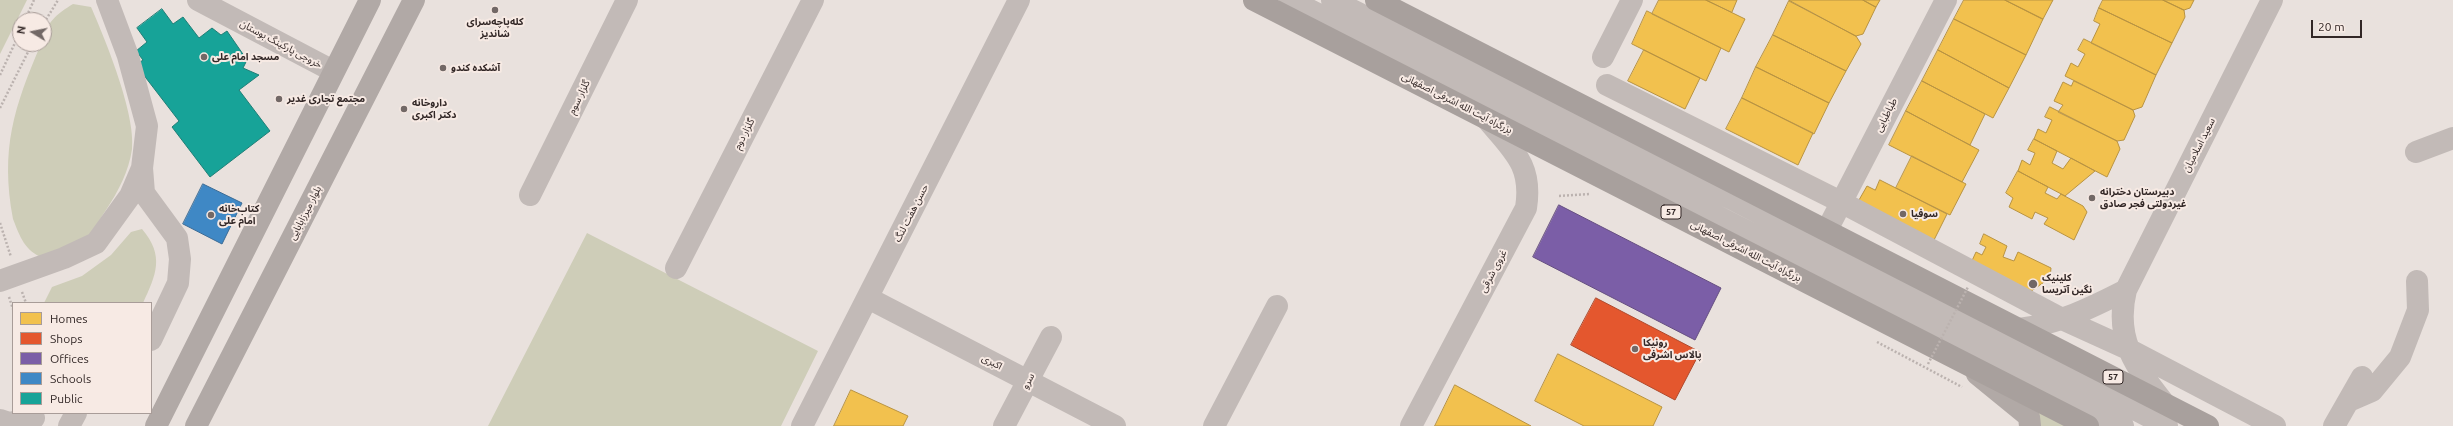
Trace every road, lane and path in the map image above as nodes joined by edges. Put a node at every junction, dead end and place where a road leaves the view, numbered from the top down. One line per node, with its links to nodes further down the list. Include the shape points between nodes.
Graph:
1 (34, 0): 17 (path)
2 (58, 0): 18 (path)
3 (107, 0): 29 (street, via 128,56 147,126)
4 (370, 0): 22 (main road)
5 (414, 0): 58 (main road, بلوار میرزابابایی)
6 (627, 0): 30 (street, گلزار سوم)
7 (813, 0): 34 (street, گلزار دوم)
8 (1019, 0): 39 (street, حسن هفت لنگ)
9 (1254, 0): 26 (highway, بزرگراه آیت الله اشرفی اصفهانی / 57)
10 (1290, 0): 66 (street, via 1690,202)
11 (1332, 0): 67 (street, via 1734,200)
12 (1376, 0): 33 (highway, 57)
13 (1632, 0): 21 (street)
14 (1946, 0): 32 (street, طباطبایی)
15 (2272, 0): 38 (street, سعید اسلامیان)
16 (208, 2): 22 (street, خروجی پارکینگ بوستان)
17 (29, 12)
18 (51, 12)
19 (12, 49): 23 (path)
20 (28, 52): 25 (path)
21 (1603, 57)
22 (333, 71): 57 (main road)
23 (0, 75)
24 (1607, 85): 32 (street)
25 (0, 108)
26 (1486, 117): 47 (highway, بزرگراه آیت الله اشرفی اصفهانی / 57); 63 (street, غروی شرقی, via 1525,169 1529,186 1526,208)
27 (2453, 138): 28 (street)
28 (2416, 152)
29 (142, 168): 31 (street); 45 (street, via 144,194 177,238 180,259 178,283)
30 (530, 195)
31 (130, 196): 35 (street, via 96,243 64,258); 41 (street, via 158,234 164,248 166,266 163,283)
32 (1841, 202): 33 (street, طباطبایی); 42 (street)
33 (1827, 230): 43 (highway, 57)
34 (676, 268)
35 (0, 281)
36 (2417, 281): 51 (street, via 2418,310 2400,357 2372,391)
37 (1968, 286): 48 (path, bridge)
38 (2126, 290): 42 (street); 46 (street, سعید اسلامیان, via 2121,310 2122,328)
39 (868, 298): 50 (street, اکبری); 59 (street, حسن هفت لنگ)
40 (1278, 306): 62 (street)
41 (152, 307)
42 (2062, 320): 43 (street); 46 (street)
43 (2019, 329): 52 (highway, 57)
44 (1051, 336): 50 (street, سرو)
45 (152, 338)
46 (2128, 349): 52 (street, سعید اسلامیان, via 2140,373); 69 (street)
47 (1964, 363): 64 (main road, via 2030,417); 65 (highway, بزرگراه آیت الله اشرفی اصفهانی / 57)
48 (1928, 364)
49 (2362, 377): 51 (street)
50 (1028, 381): 60 (street, سرو); 61 (street, اکبری)
51 (2349, 401): 70 (street)
52 (2164, 403): 68 (highway, 57)
53 (75, 414): 56 (street)
54 (36, 419): 55 (street, via 9,423)
55 (0, 420)
56 (69, 426)
57 (156, 426)
58 (196, 426)
59 (802, 426)
60 (1004, 426)
61 (1115, 426)
62 (1214, 426)
63 (1411, 426)
64 (2030, 426)
65 (2088, 426)
66 (2123, 426)
67 (2167, 426)
68 (2208, 426)
69 (2275, 426)
70 (2334, 426)

